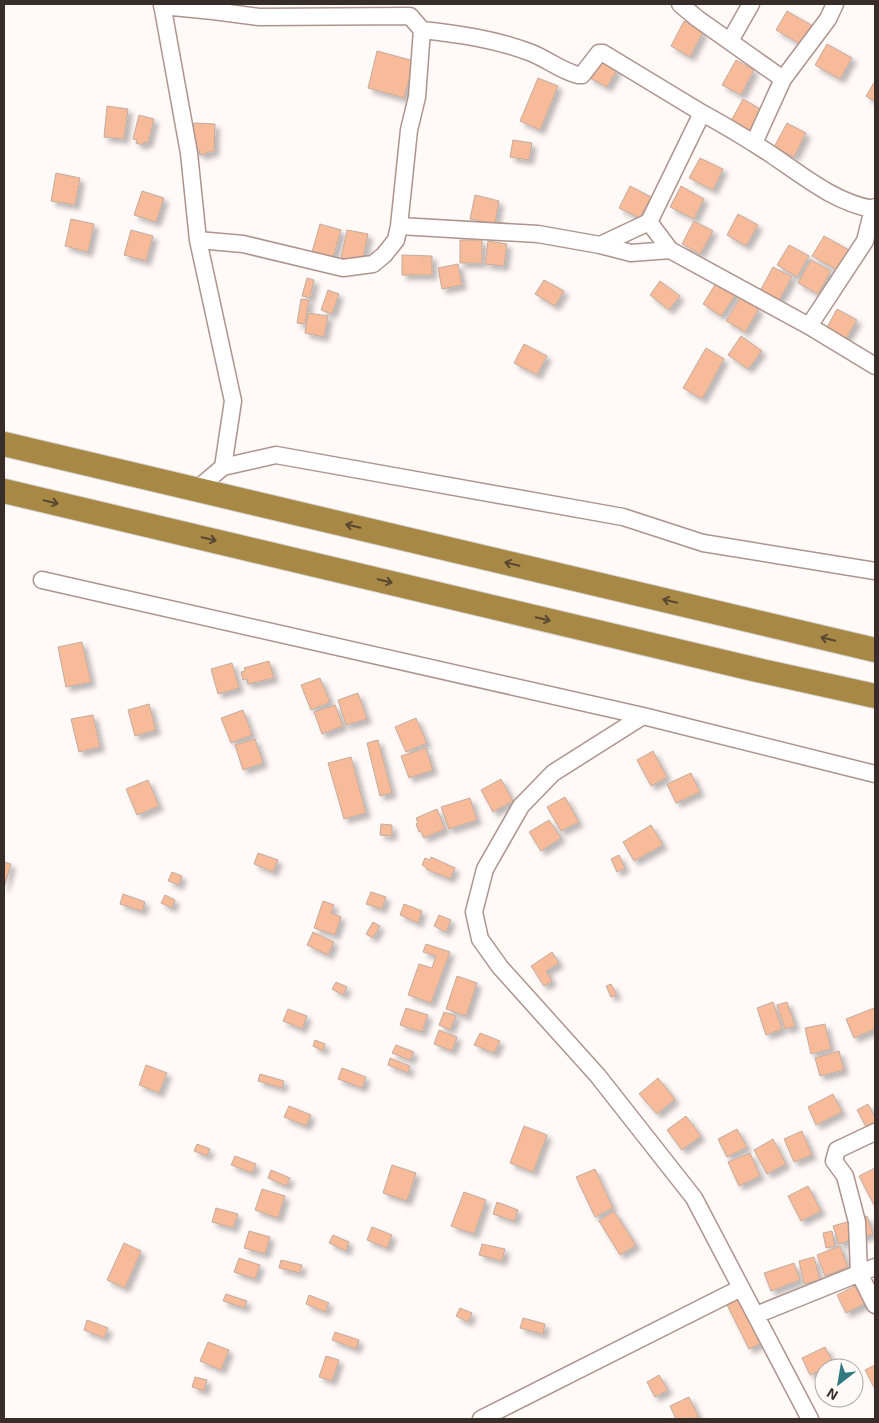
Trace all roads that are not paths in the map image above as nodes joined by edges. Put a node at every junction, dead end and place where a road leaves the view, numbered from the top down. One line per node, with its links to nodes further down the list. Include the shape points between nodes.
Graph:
1 (680, 4): 7 (street)
2 (751, 4): 7 (street)
3 (835, 4): 8 (street, via 828,20)
4 (162, 5): 5 (street, via 259,17); 14 (street, via 189,153)
5 (409, 10): 6 (street)
6 (422, 30): 9 (street, via 495,41 578,75 582,75 598,53 603,53); 13 (street, via 417,97 409,130)
7 (730, 42): 8 (street)
8 (782, 79): 10 (street)
9 (702, 113): 10 (street); 12 (street)
10 (754, 143): 11 (street, via 824,190 863,207)
11 (874, 208): 17 (street, via 865,241)
12 (649, 222): 15 (street); 16 (street)
13 (399, 226): 14 (street, via 396,240 373,264 343,268 243,244); 15 (street, via 538,234)
14 (198, 240): 20 (street, via 233,401)
15 (600, 245): 16 (street, via 631,253)
16 (670, 250): 17 (street)
17 (809, 326): 18 (street)
18 (875, 366)
19 (4, 444): 21 (highway)
20 (223, 467): 21 (street); 23 (street, via 276,455 623,517 703,543)
21 (197, 489): 25 (highway, one-way to 21)
22 (4, 491): 26 (highway, one-way to 26)
23 (875, 571)
24 (42, 580): 27 (street)
25 (875, 650)
26 (875, 696)
27 (644, 716): 28 (street); 32 (street, via 553,773 521,806 484,869 474,912 480,939 500,968 598,1076 694,1198)
28 (875, 774)
29 (875, 1132): 31 (street, via 837,1150 834,1161 845,1176 857,1222)
30 (875, 1267): 31 (street)
31 (859, 1273): 33 (street); 34 (street)
32 (741, 1288): 34 (street); 35 (street)
33 (875, 1305)
34 (756, 1315): 36 (street)
35 (481, 1419)
36 (810, 1419)

